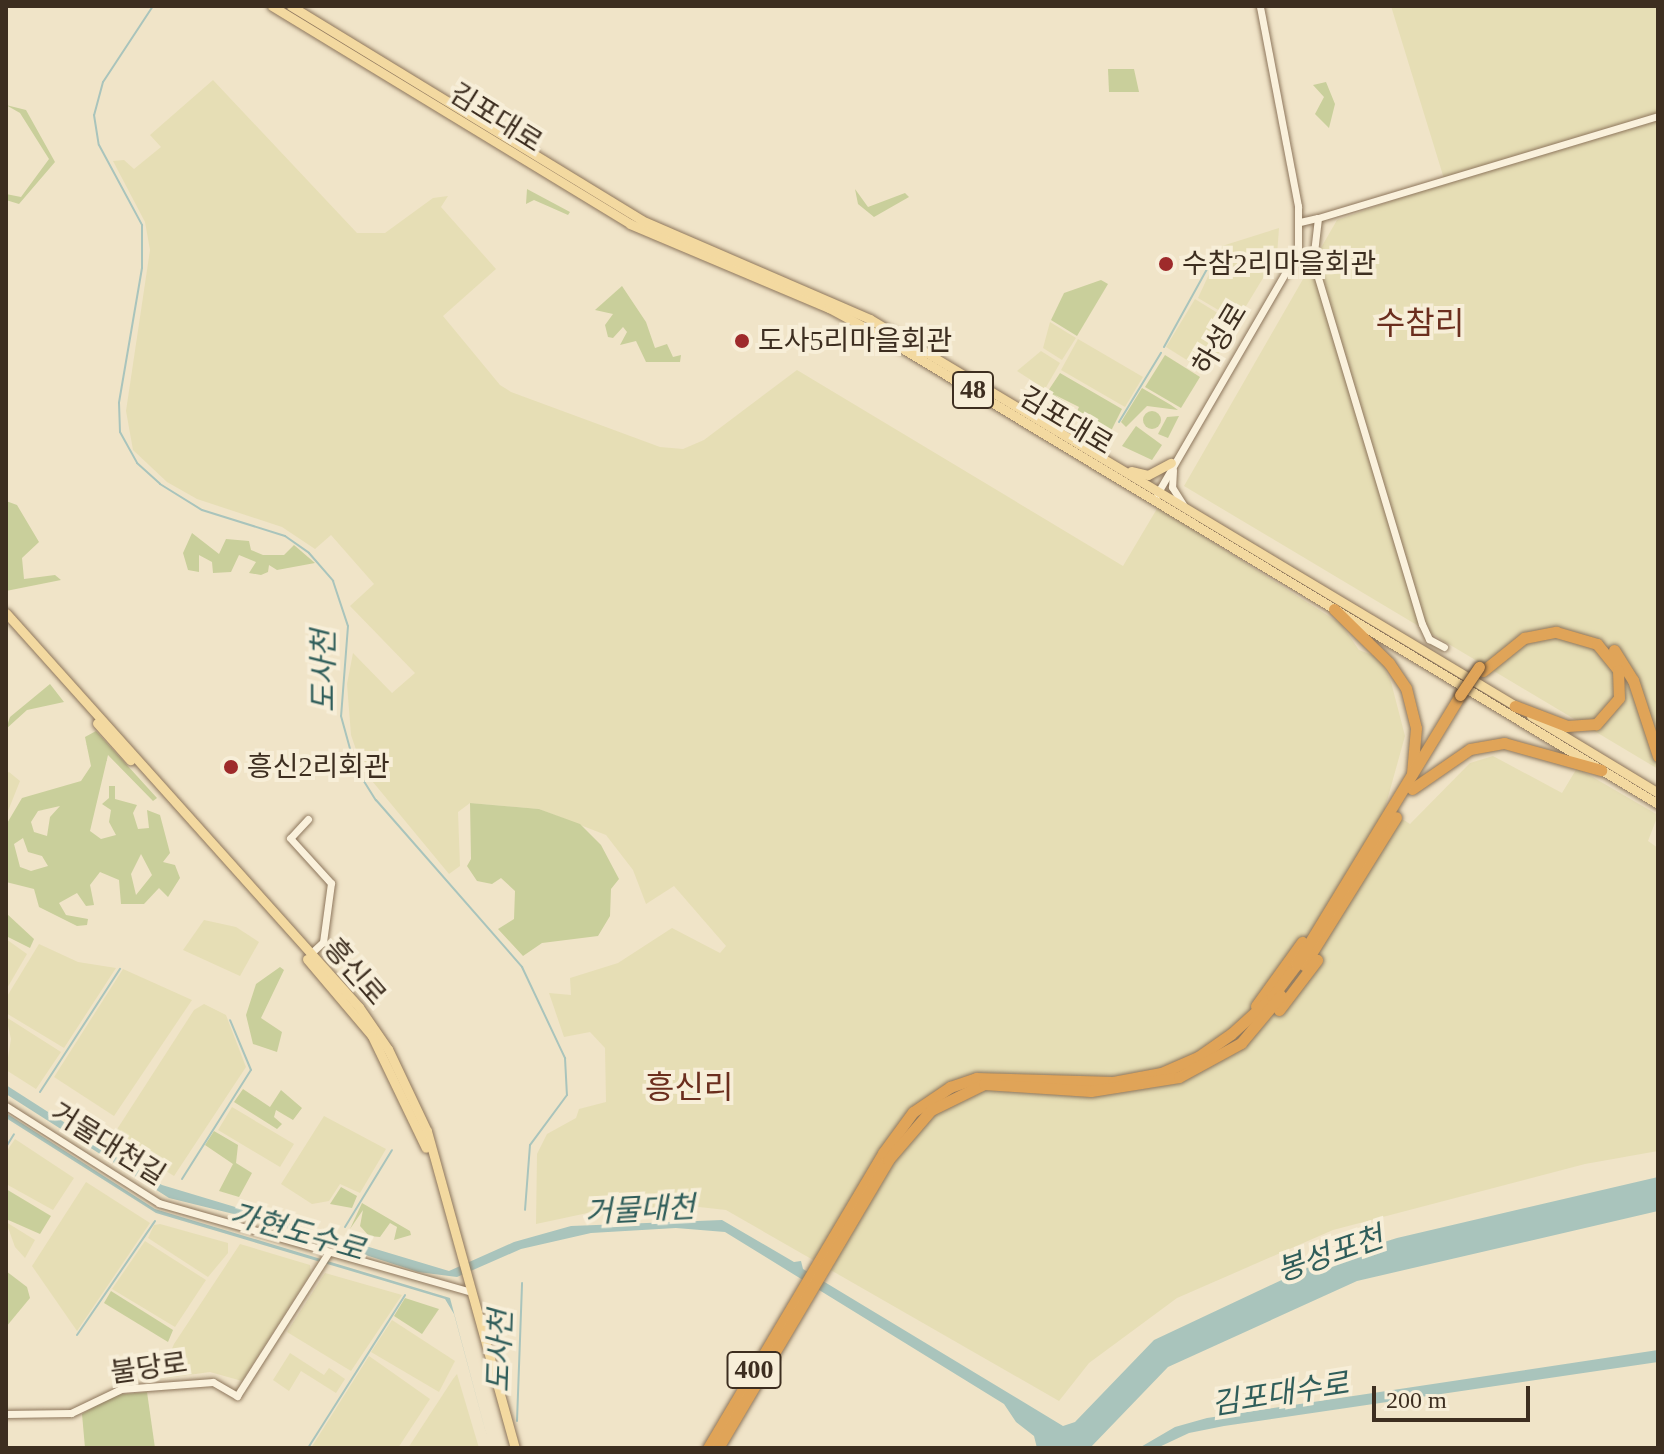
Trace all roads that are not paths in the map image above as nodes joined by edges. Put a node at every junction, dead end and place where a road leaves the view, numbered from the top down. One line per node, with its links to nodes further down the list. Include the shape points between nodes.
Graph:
1 (272, 6): 9 (main road, 김포대로 / 48, via 609,212 698,256 848,317)
2 (291, 6): 8 (main road, 김포대로 / 48, via 641,220 843,304)
3 (1258, 6): 6 (street, 하성로); 7 (street, 하성로, via 1295,205 1297,242 1281,281)
4 (1658, 116): 5 (street)
5 (1318, 218): 6 (street); 14 (street, via 1313,261 1422,624 1429,639)
6 (1300, 222): 7 (street, 하성로, via 1291,270)
7 (1172, 464): 8 (main road, via 1148,475); 9 (street, 하성로); 10 (street, via 1172,487)
8 (1118, 467): 9 (main road, 김포대로 / 48)
9 (1154, 494): 10 (main road, 김포대로 / 48); 11 (main road, 김포대로 / 48)
10 (1185, 507): 16 (main road, 김포대로 / 48)
11 (1334, 609): 18 (main road, 김포대로 / 48); 19 (highway, via 1389,663 1406,688 1416,728)
12 (6, 613): 23 (main road, 흥신로)
13 (6, 623): 27 (main road, 흥신로, via 366,1027 420,1131)
14 (1444, 647)
15 (1481, 669): 16 (highway, via 1524,638 1556,632 1597,644 1618,670 1619,698 1596,724 1567,726); 17 (highway, via 1502,644 1530,630 1558,626 1586,631 1625,665); 19 (highway, bridge)
16 (1515, 706): 20 (main road, 김포대로 / 48)
17 (1658, 756)
18 (1601, 770): 19 (highway, via 1504,743 1458,755); 21 (main road, 김포대로 / 48)
19 (1412, 784): 24 (highway, via 1326,926)
20 (1658, 793)
21 (1658, 804)
22 (308, 819): 23 (street, via 290,838 331,883 323,942)
23 (310, 954): 27 (main road, 흥신로, via 367,1017 410,1089)
24 (1254, 1022): 28 (highway, 400, via 1213,1061 1157,1083 1091,1091 1000,1084 966,1089 931,1110 888,1160); 28 (highway, 400, via 1161,1073 1113,1082 976,1078 950,1087 913,1112 894,1136)
25 (6, 1106): 26 (street, 거물대천길, via 159,1203)
26 (328, 1253): 29 (street); 31 (street, 불당로, via 237,1396 207,1382 121,1389 71,1413)
27 (460, 1259): 29 (main road, 흥신로)
28 (823, 1262): 30 (highway, 400)
29 (467, 1287): 32 (main road, 흥신로); 33 (main road, 흥신로)
30 (805, 1294): 34 (highway, 400); 35 (highway, 400)
31 (6, 1414)
32 (508, 1448)
33 (515, 1448)
34 (708, 1448)
35 (718, 1448)

